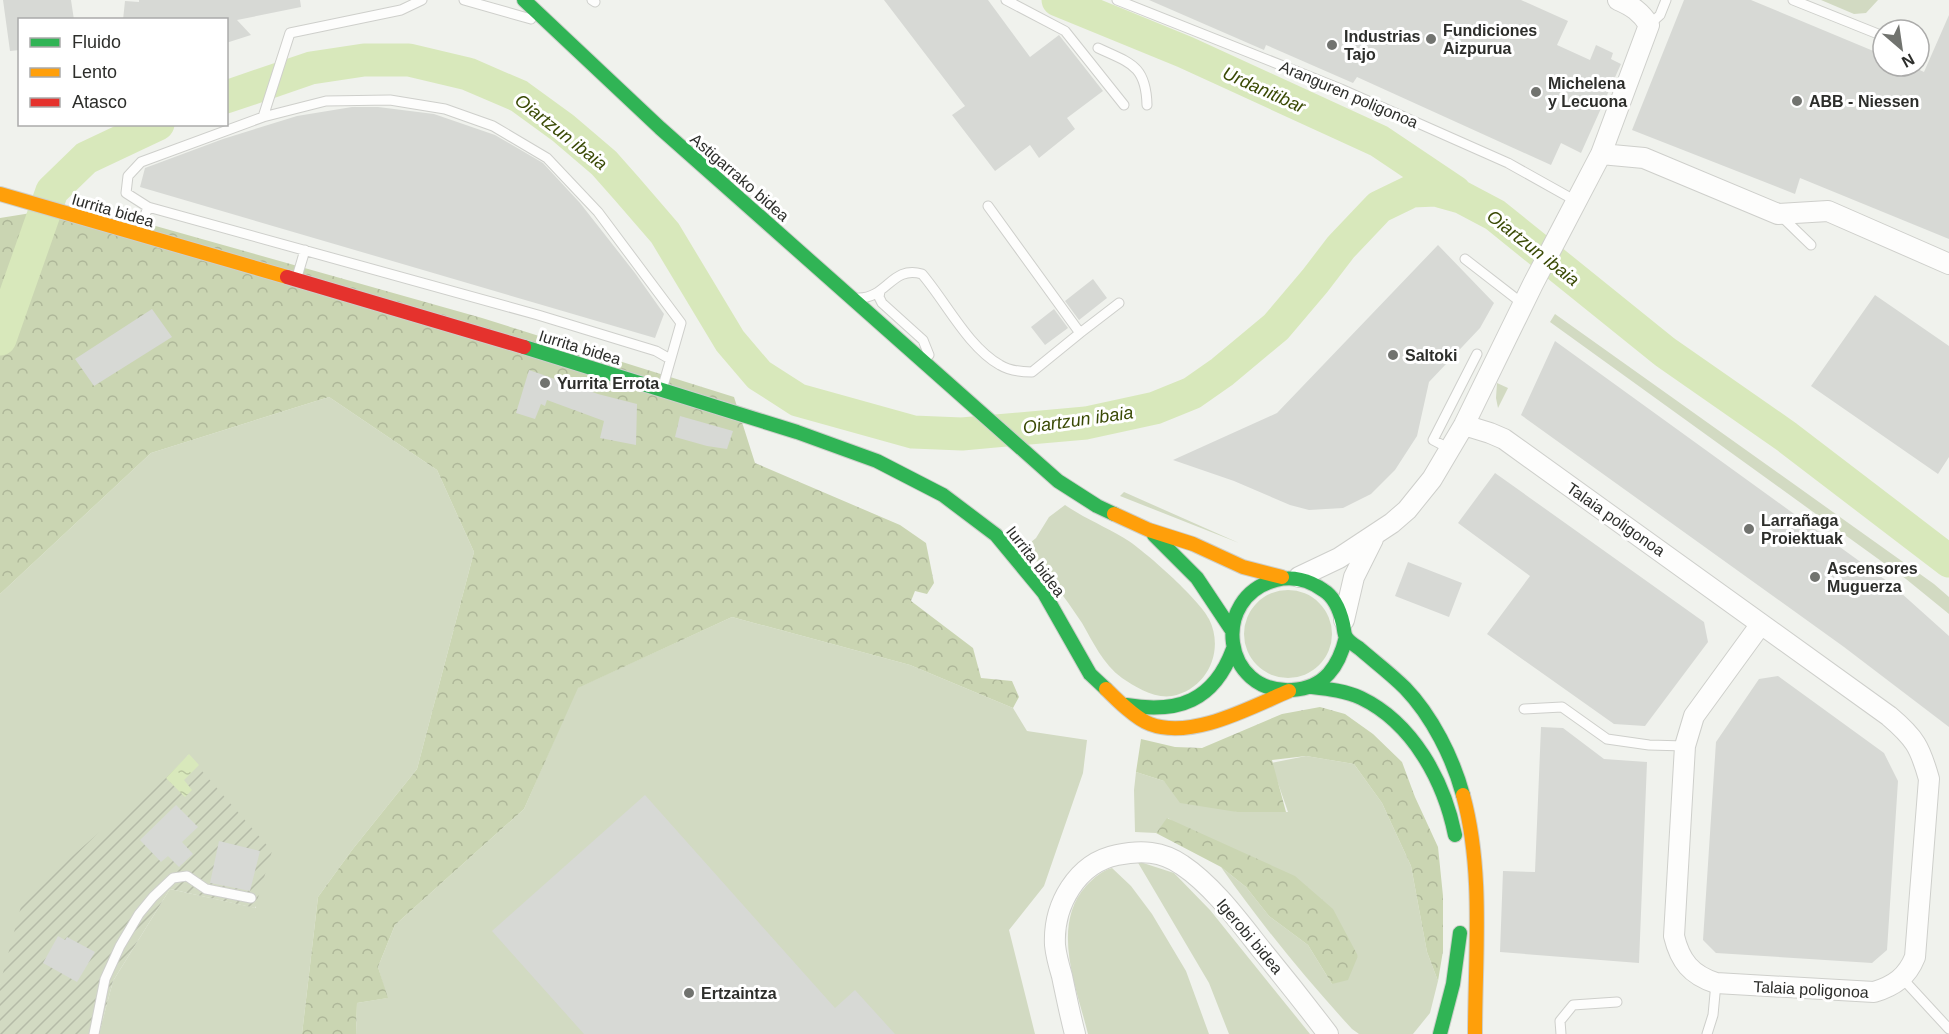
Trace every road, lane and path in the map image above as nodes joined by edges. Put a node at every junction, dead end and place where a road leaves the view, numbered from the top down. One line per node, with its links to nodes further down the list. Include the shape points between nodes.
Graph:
1 (423, 0): 15 (lane, via 401,10 290,33)
2 (464, 0): 10 (lane)
3 (524, 0): 10 (main road, Astigarrako bidea)
4 (1006, 0): 13 (lane, via 1065,31)
5 (1117, 0): 18 (lane, Aranguren poligonoa, via 1341,89 1498,158)
6 (1618, 0): 9 (street, via 1638,11)
7 (1666, 0): 9 (lane, via 1660,15)
8 (1793, 0): 11 (lane)
9 (1649, 25): 16 (street)
10 (551, 27): 29 (main road, Astigarrako bidea)
11 (1871, 31)
12 (1098, 48): 14 (lane, via 1136,67 1145,82)
13 (1124, 105)
14 (1147, 105)
15 (263, 117): 20 (lane, via 141,162 128,176 126,193); 34 (lane, via 326,101 390,100 445,109 494,126 547,158 598,212 681,323)
16 (1601, 154): 18 (street); 21 (street, via 1644,158)
17 (0, 194): 22 (main road, Iurrita bidea)
18 (1576, 201): 31 (street)
19 (988, 206): 32 (lane)
20 (148, 207): 22 (lane); 24 (lane)
21 (1778, 214): 23 (lane); 26 (street, via 1828,211)
22 (138, 234): 27 (main road, Iurrita bidea)
23 (1811, 245)
24 (305, 250): 27 (lane); 34 (lane, via 538,315 656,351)
25 (1465, 259): 31 (lane)
26 (1949, 264)
27 (296, 279): 36 (main road, Iurrita bidea)
28 (880, 291): 29 (lane, via 866,298); 32 (lane, via 897,276 912,271 922,274 984,353 1016,371 1032,372); 35 (lane, via 882,303 922,340)
29 (850, 296): 35 (main road, Astigarrako bidea)
30 (1119, 303): 32 (lane)
31 (1523, 304): 37 (street)
32 (1080, 333)
33 (1477, 354): 38 (lane, via 1433,440)
34 (670, 360): 36 (lane)
35 (938, 374): 39 (main road, Astigarrako bidea, via 1058,481 1083,498)
36 (662, 389): 48 (main road, Iurrita bidea, via 877,460 943,495 996,535 1044,593 1090,674)
37 (1464, 425): 38 (street); 42 (street, Talaia poligonoa, via 1504,439)
38 (1450, 449): 40 (street, via 1421,495)
39 (1149, 530): 41 (main road, via 1193,544 1243,567); 43 (main road, via 1197,578)
40 (1375, 536): 41 (street, via 1340,558); 44 (street, via 1354,577)
41 (1291, 577): 43 (main road, via 1267,581 1253,589 1238,607); 44 (main road, via 1314,583 1328,592 1338,605)
42 (1761, 624): 50 (street, Talaia poligonoa, via 1694,716); 54 (street, Talaia poligonoa, via 1889,717 1909,733 1922,752 1929,779 1915,957)
43 (1231, 629): 45 (main road)
44 (1345, 629): 46 (main road, via 1341,657 1329,675); 62 (main road, via 1406,688 1436,730 1455,767 1469,818 1476,869)
45 (1233, 648): 47 (main road, via 1240,666 1253,680); 48 (main road, via 1225,670 1204,694 1180,705 1160,708)
46 (1311, 687): 47 (main road); 51 (main road, via 1359,697 1386,714 1411,740 1442,790)
47 (1289, 691): 48 (main road, Iurrita bidea, via 1190,728 1149,724)
48 (1122, 704)
49 (1524, 709): 50 (lane, via 1562,707 1607,739)
50 (1685, 746): 55 (street, Talaia poligonoa, via 1674,936 1678,953 1687,965)
51 (1456, 845)
52 (251, 898): 58 (lane, via 206,889 187,876 173,878 139,914 120,946 105,979)
53 (1460, 919): 61 (main road, via 1456,977)
54 (1902, 978): 55 (street, Talaia poligonoa, via 1874,992); 57 (lane)
55 (1716, 983): 64 (lane)
56 (1617, 1002): 63 (lane, via 1573,1005 1560,1021)
57 (1949, 1029)
58 (94, 1034)
59 (1075, 1034): 60 (street, Igerobi bidea, via 1055,946 1055,929 1063,902 1076,879 1104,858 1149,852 1184,866 1229,907)
60 (1328, 1034)
61 (1440, 1034)
62 (1475, 1034)
63 (1561, 1034)
64 (1707, 1034)

